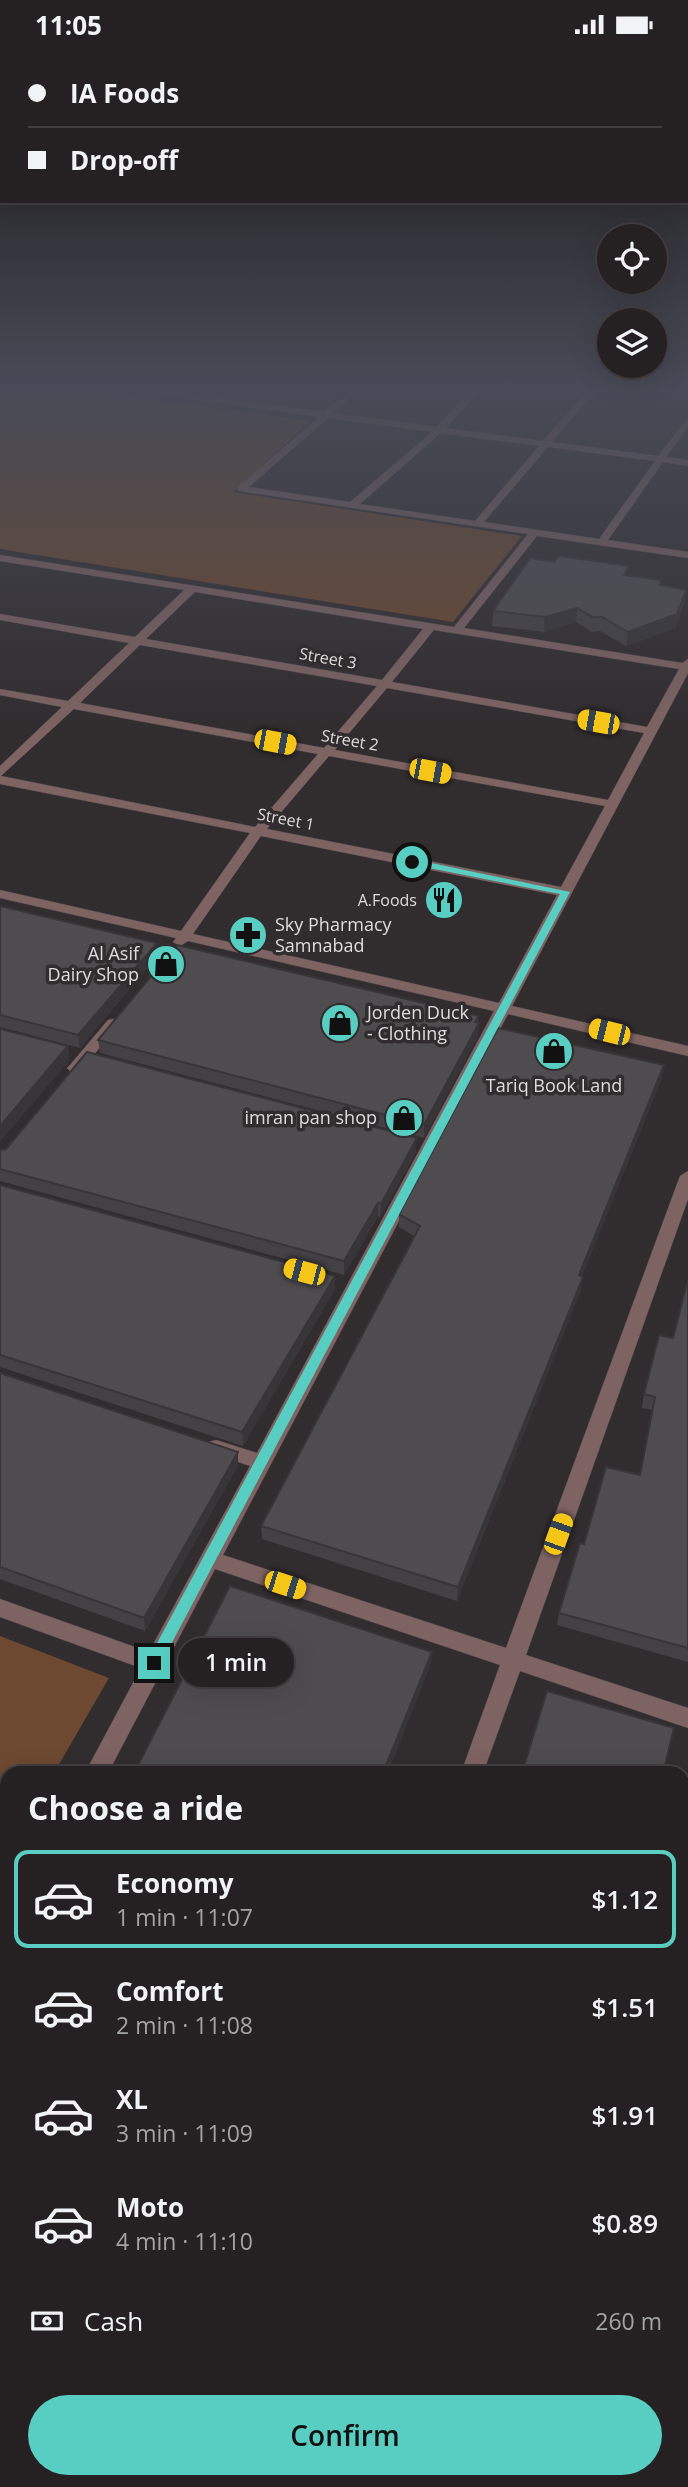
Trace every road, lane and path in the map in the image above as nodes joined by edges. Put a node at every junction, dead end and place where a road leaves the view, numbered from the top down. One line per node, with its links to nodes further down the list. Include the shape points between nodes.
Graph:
1 (354, 504): 4 (street)
2 (495, 504): 4 (street)
3 (630, 504): 6 (street)
4 (478, 523): 5 (street)
5 (535, 531): 6 (street); 12 (street)
6 (602, 541): 7 (street)
7 (688, 555)
8 (0, 558): 9 (street)
9 (193, 588): 11 (street); 13 (street)
10 (0, 617): 13 (street, Street 3)
11 (432, 625): 12 (street); 15 (street)
12 (457, 629): 14 (street)
13 (138, 641): 15 (street, Street 3); 18 (street)
14 (687, 664): 17 (street)
15 (385, 684): 19 (street, Street 3); 20 (street)
16 (0, 692): 18 (street, Street 2)
17 (679, 696): 19 (street)
18 (71, 705): 20 (street, Street 2); 21 (street)
19 (651, 731): 23 (street)
20 (326, 752): 23 (street, Street 2); 24 (street)
21 (0, 773)
22 (0, 781): 24 (street, Street 1)
23 (612, 804): 25 (street)
24 (258, 831): 25 (street, Street 1); 27 (street)
25 (565, 892): 29 (street)
26 (0, 894): 27 (street)
27 (186, 936): 28 (street); 29 (street)
28 (169, 956)
29 (503, 1007): 31 (street); 35 (street, via 349,1284)
30 (119, 1016): 32 (street)
31 (688, 1051)
32 (69, 1076)
33 (688, 1176): 38 (street)
34 (196, 1440): 35 (street)
35 (262, 1462): 36 (street)
36 (209, 1559): 38 (street); 39 (street)
37 (0, 1608): 39 (street)
38 (512, 1661): 40 (street); 42 (street)
39 (154, 1663): 41 (street)
40 (688, 1718)
41 (100, 1766)
42 (474, 1766)

